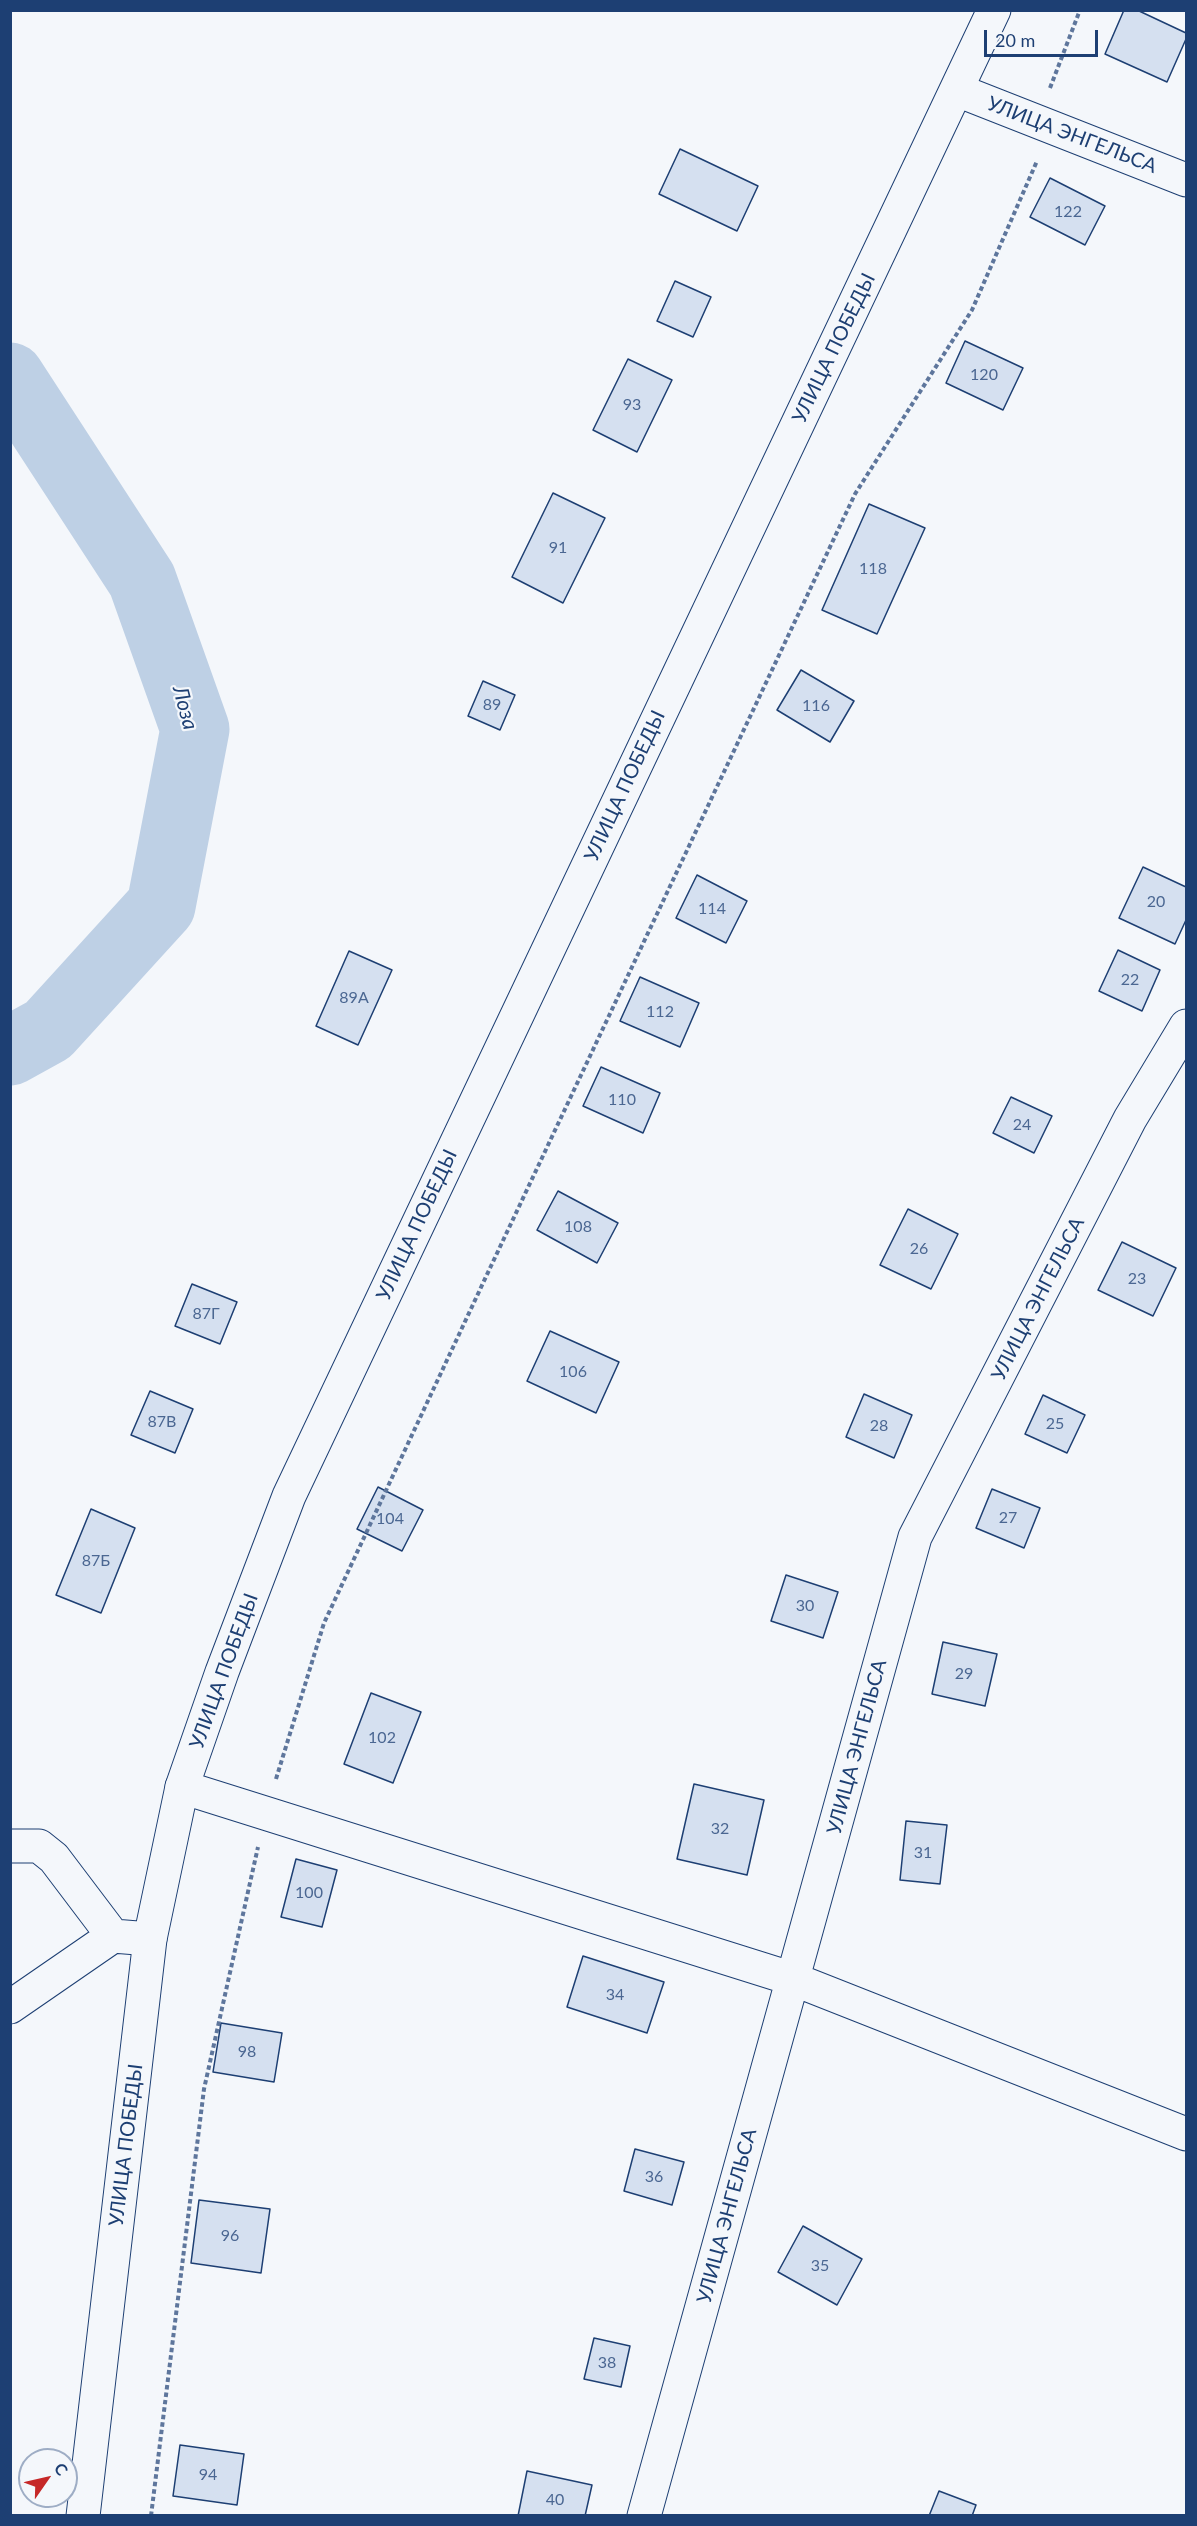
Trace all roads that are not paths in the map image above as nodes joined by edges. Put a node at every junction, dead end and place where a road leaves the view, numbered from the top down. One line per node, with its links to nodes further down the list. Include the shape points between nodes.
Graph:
1 (994, 10): 2 (street, УЛИЦА ПОБЕДЫ)
2 (957, 90): 3 (street, УЛИЦА ЭНГЕЛЬСА); 5 (street, УЛИЦА ПОБЕДЫ, via 289,1496)
3 (1186, 180)
4 (1186, 1026): 9 (street, УЛИЦА ЭНГЕЛЬСА, via 1130,1119 915,1537)
5 (182, 1787): 8 (street, УЛИЦА ПОБЕДЫ); 9 (street)
6 (10, 1846): 7 (street, via 39,1846 54,1858)
7 (113, 1936): 8 (street); 10 (street)
8 (150, 1939): 12 (street, УЛИЦА ПОБЕДЫ)
9 (793, 1979): 11 (street); 13 (street, УЛИЦА ЭНГЕЛЬСА)
10 (10, 2007)
11 (1186, 2134)
12 (83, 2516)
13 (644, 2516)

